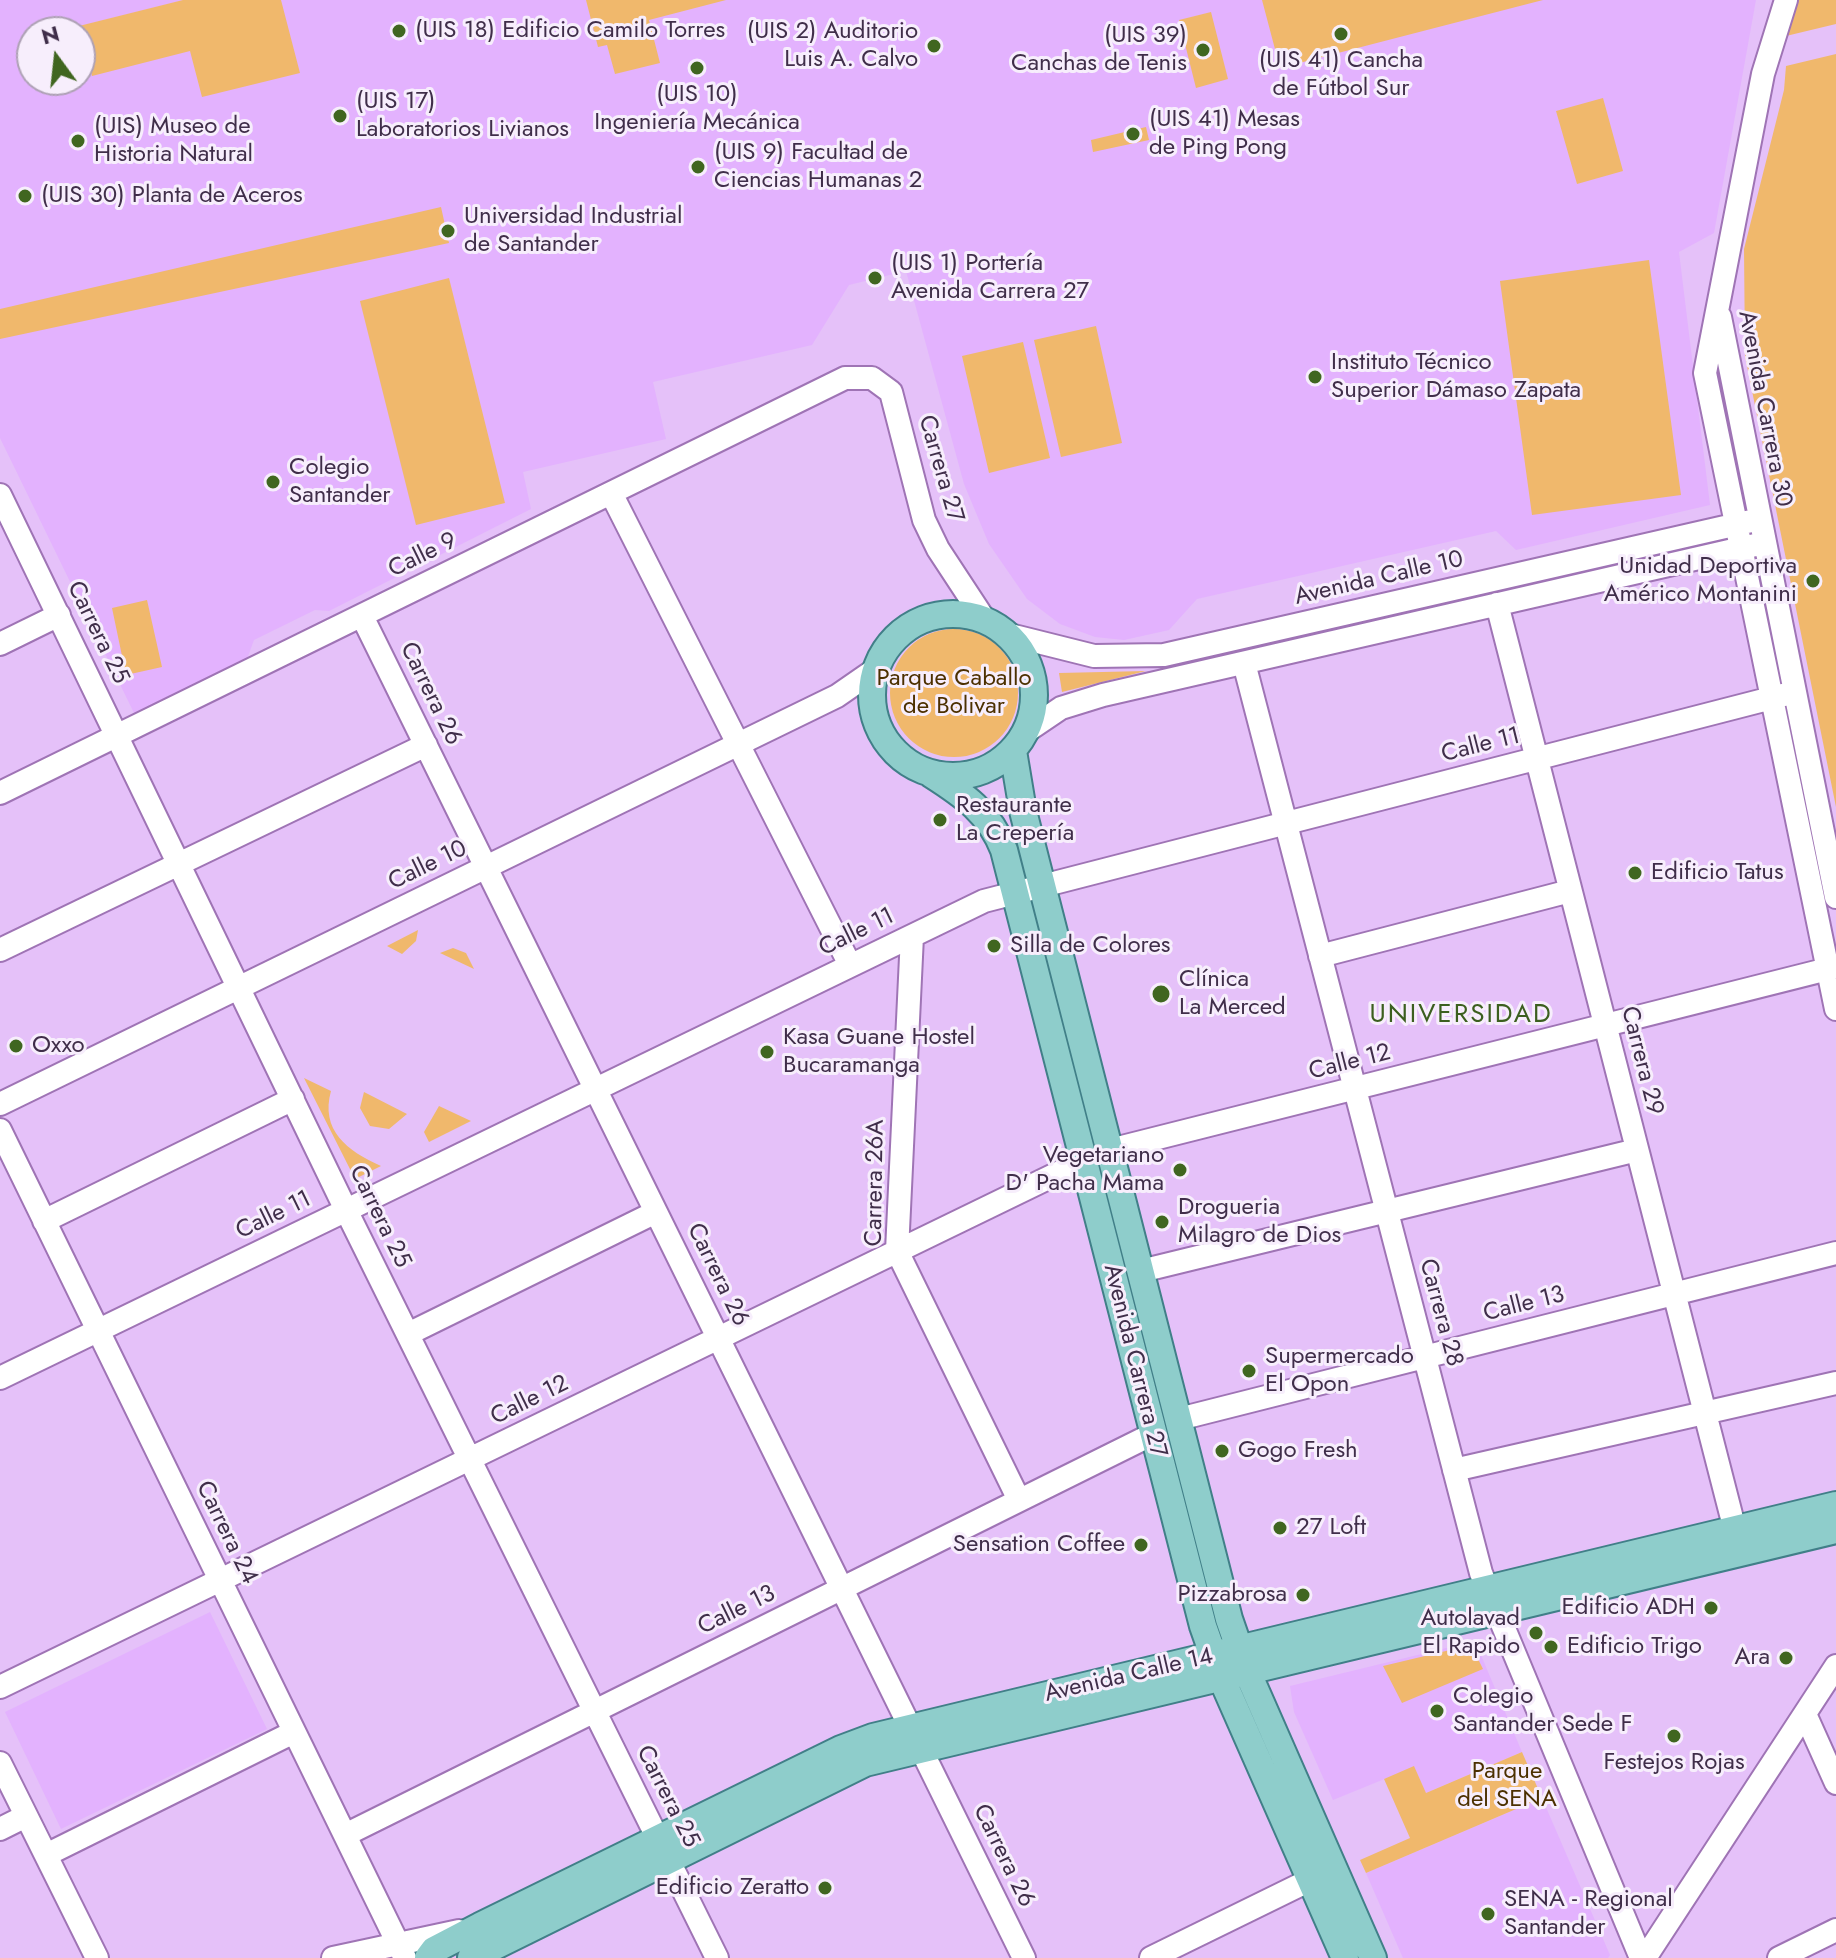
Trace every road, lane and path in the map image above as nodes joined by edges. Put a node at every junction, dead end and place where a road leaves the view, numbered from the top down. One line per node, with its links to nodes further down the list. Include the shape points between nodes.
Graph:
1 (1786, 0): 2 (street, via 1763,74)
2 (1718, 304): 6 (street, Avenida Carrera 30); 7 (street, Avenida Carrera 30, via 1705,373)
3 (872, 378): 4 (street, Calle 9, via 832,383); 13 (street, Carrera 27, via 891,392 930,533)
4 (611, 493): 12 (street, Calle 9); 22 (street)
5 (0, 495): 11 (street, Carrera 25)
6 (1760, 519): 7 (street, Avenida Calle 10); 8 (street, Avenida Carrera 30)
7 (1735, 525): 9 (street, Avenida Carrera 30); 14 (street, Avenida Calle 10, via 1164,655 1094,656)
8 (1764, 543): 9 (street); 18 (street, Avenida Carrera 30)
9 (1740, 548): 10 (street); 19 (street, Avenida Carrera 30)
10 (1497, 604): 16 (street); 24 (street, Carrera 29)
11 (59, 615): 15 (street); 20 (street, Carrera 25)
12 (362, 616): 20 (street, Calle 9); 23 (street, Carrera 26)
13 (984, 619): 14 (main road); 17 (main road, via 944,614 920,620 898,634)
14 (1010, 635): 21 (main road, via 1026,656 1034,680 1035,706)
15 (0, 644)
16 (1244, 663): 21 (street, via 1081,701 1047,716); 27 (street, Carrera 28)
17 (876, 669): 22 (street, Calle 10, via 837,696); 25 (main road, via 871,689 880,732 893,751)
18 (1795, 692): 19 (street, Calle 11); 33 (street, Avenida Carrera 30)
19 (1772, 698): 24 (street, Calle 11); 38 (street, Avenida Carrera 30)
20 (118, 736): 26 (street, Calle 9); 28 (street, Carrera 25)
21 (1020, 741): 25 (main road, via 996,765 976,774); 30 (main road, Avenida Carrera 27, via 1021,803)
22 (738, 744): 29 (street, Calle 10); 37 (street)
23 (426, 745): 28 (street); 29 (street, Carrera 26)
24 (1536, 759): 27 (street, Calle 11); 31 (street, Carrera 29)
25 (931, 774): 32 (main road, Avenida Carrera 27, via 987,816)
26 (0, 793)
27 (1285, 823): 30 (street, Calle 11); 36 (street, Carrera 28)
28 (180, 864): 35 (street); 39 (street, Carrera 25)
29 (486, 867): 39 (street, Calle 10); 43 (street, Carrera 26)
30 (1042, 886): 32 (street, Calle 11); 47 (main road, Avenida Carrera 27)
31 (1570, 891): 36 (street); 41 (street, Carrera 29)
32 (1015, 893): 34 (street, Calle 11, via 984,901); 49 (main road, Avenida Carrera 27)
33 (1836, 897)
34 (912, 936): 37 (street, Calle 11); 54 (street, Carrera 26A)
35 (0, 950)
36 (1320, 956): 42 (street, Carrera 28)
37 (850, 965): 43 (street, Calle 11)
38 (1832, 968): 40 (street, Avenida Carrera 30); 41 (street, Calle 12)
39 (239, 988): 44 (street, Carrera 25); 45 (street, Calle 10)
40 (1836, 1009)
41 (1605, 1025): 42 (street, Calle 12); 48 (street, Carrera 29)
42 (1355, 1088): 47 (street, Calle 12); 51 (street, Carrera 28)
43 (595, 1089): 50 (street, Calle 11); 52 (street, Carrera 26)
44 (293, 1099): 50 (street, Carrera 25); 53 (street)
45 (0, 1104)
46 (0, 1130): 53 (street, Carrera 24)
47 (1110, 1150): 56 (main road, Avenida Carrera 27)
48 (1637, 1150): 51 (street); 57 (street, Carrera 29)
49 (1083, 1161): 54 (street, Calle 12); 66 (main road, Avenida Carrera 27)
50 (346, 1210): 58 (street, Calle 11); 59 (street, Carrera 25)
51 (1386, 1211): 56 (street); 61 (street, Carrera 28)
52 (656, 1212): 59 (street); 60 (street, Carrera 26)
53 (44, 1221): 58 (street, Carrera 24)
54 (897, 1251): 60 (street, Calle 12); 69 (street, Carrera 26A)
55 (1836, 1253): 57 (street, Calle 13)
56 (1141, 1271): 65 (main road, Avenida Carrera 27)
57 (1674, 1294): 61 (street, Calle 13); 64 (street, Carrera 29)
58 (98, 1331): 62 (street, Calle 11); 73 (street, Carrera 24)
59 (408, 1334): 67 (street, Carrera 25)
60 (719, 1338): 67 (street, Calle 12); 74 (street, Carrera 26)
61 (1424, 1357): 65 (street, Calle 13); 68 (street, Carrera 28)
62 (0, 1378)
63 (1836, 1383): 64 (street)
64 (1705, 1413): 68 (street); 71 (street, Carrera 29)
65 (1179, 1419): 76 (main road, Avenida Carrera 27)
66 (1153, 1434): 69 (street, Calle 13); 77 (main road, Avenida Carrera 27)
67 (470, 1459): 73 (street, Calle 12); 80 (street, Carrera 25)
68 (1454, 1470): 75 (street, Carrera 28)
69 (1019, 1500): 74 (street, Calle 13)
70 (1836, 1505): 71 (main road, Avenida Calle 14)
71 (1735, 1530): 75 (main road, Avenida Calle 14)
72 (1836, 1530): 75 (main road, Avenida Calle 14)
73 (220, 1580): 79 (street, Calle 12); 82 (street, Carrera 24)
74 (842, 1588): 80 (street, Calle 13); 83 (street, Carrera 26)
75 (1491, 1601): 76 (main road, Avenida Calle 14); 104 (street, Carrera 28)
76 (1243, 1660): 77 (main road, Avenida Calle 14); 103 (main road, Avenida Carrera 27)
77 (1217, 1666): 83 (main road, Avenida Calle 14); 91 (main road, Avenida Carrera 27)
78 (1836, 1666): 81 (street)
79 (0, 1687)
80 (595, 1711): 88 (street, Calle 13); 89 (street, Carrera 25)
81 (1805, 1714): 85 (street); 104 (street)
82 (294, 1732): 88 (street, Carrera 24); 90 (street)
83 (916, 1738): 89 (main road, Avenida Calle 14); 100 (street, Carrera 26)
84 (0, 1763): 86 (street)
85 (1836, 1783)
86 (26, 1816): 87 (street); 90 (street)
87 (0, 1829)
88 (345, 1835): 95 (street, Carrera 24)
89 (664, 1849): 92 (main road, Avenida Calle 14); 94 (main road, Avenida Calle 14); 99 (street, Carrera 25)
90 (46, 1855): 96 (street)
91 (1310, 1880): 101 (street); 102 (main road, Avenida Carrera 27)
92 (480, 1926): 94 (main road, Avenida Calle 14); 95 (street)
93 (1836, 1930): 105 (street)
94 (463, 1949): 98 (main road, via 434,1950)
95 (402, 1951): 97 (street)
96 (97, 1958)
97 (333, 1958)
98 (428, 1958)
99 (717, 1958)
100 (1024, 1958)
101 (1151, 1958)
102 (1345, 1958)
103 (1373, 1958)
104 (1643, 1958)
105 (1779, 1958)

